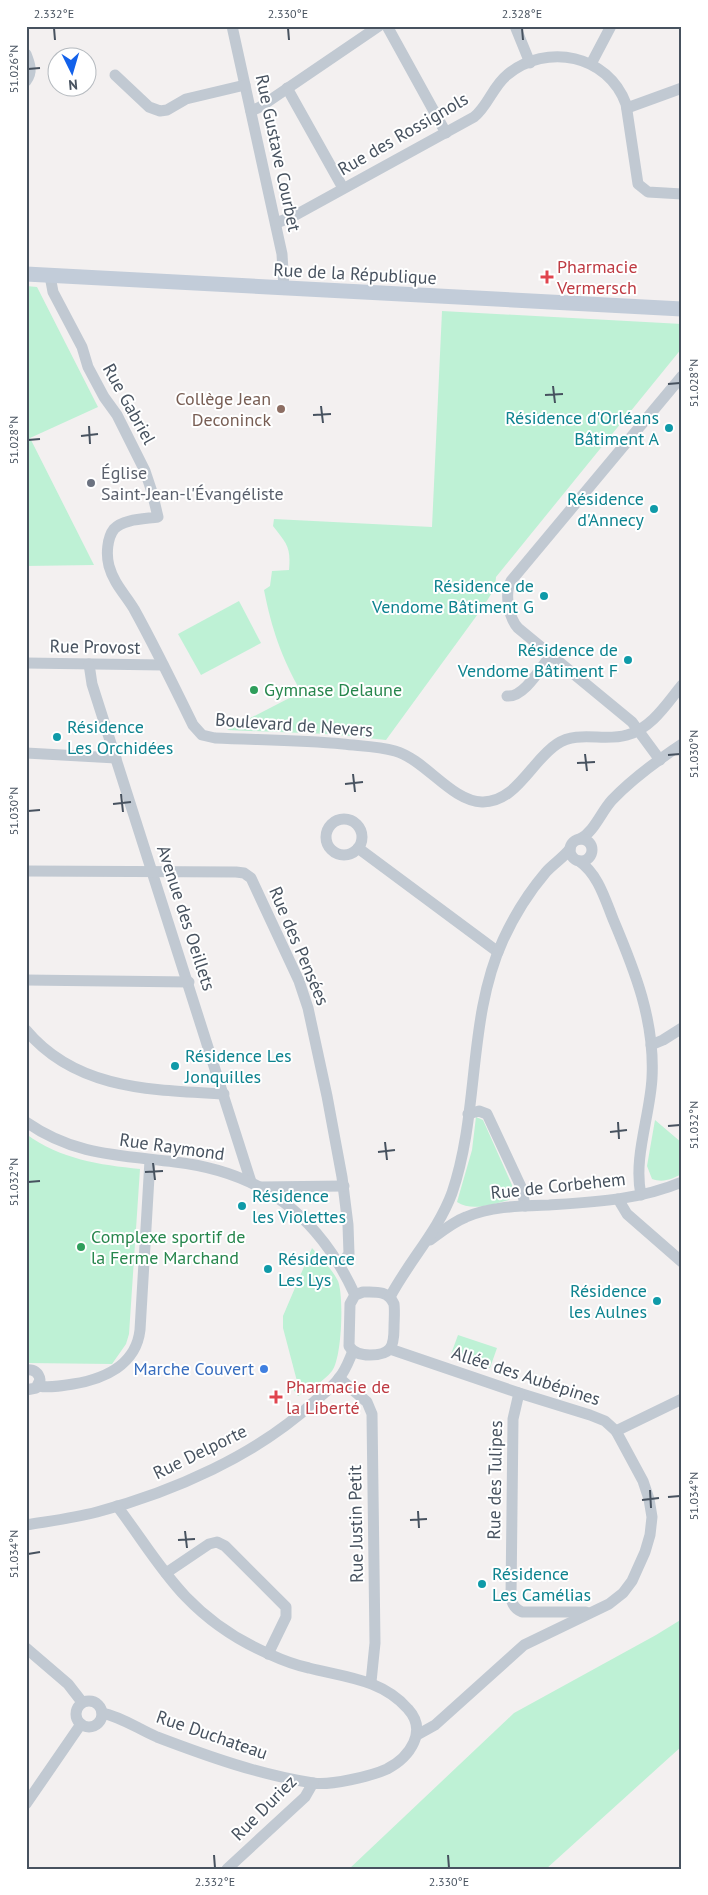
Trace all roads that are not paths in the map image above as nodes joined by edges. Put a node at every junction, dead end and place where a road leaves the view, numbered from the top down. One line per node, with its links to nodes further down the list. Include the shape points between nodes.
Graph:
1 (232, 26): 11 (street, Rue Gustave Courbet)
2 (379, 26): 12 (street)
3 (387, 26): 16 (street)
4 (515, 26): 7 (street)
5 (611, 26): 8 (street)
6 (26, 54): 10 (street, via 30,67)
7 (530, 62): 8 (street, Rue des Rossignols, via 562,57); 16 (street, Rue des Rossignols, via 503,78 477,115)
8 (591, 64): 14 (street, Rue des Rossignols, via 614,82)
9 (115, 75): 11 (street, via 149,107 160,111 186,98)
10 (26, 81)
11 (245, 85): 15 (street, Rue Gustave Courbet)
12 (288, 88): 15 (street); 17 (street)
13 (682, 88): 14 (street)
14 (627, 108): 18 (street, Rue des Rossignols, via 638,184 648,192)
15 (251, 111): 19 (street, Rue Gustave Courbet)
16 (446, 132): 17 (street, Rue des Rossignols)
17 (344, 188): 19 (street, Rue des Rossignols)
18 (682, 194)
19 (276, 223): 22 (street, Rue Gustave Courbet)
20 (26, 274): 21 (street, Rue de la République)
21 (50, 276): 22 (street, Rue de la République); 28 (street, Rue Gabriel, via 52,289 82,347 88,367 117,415 152,492 158,517 127,522 115,528 108,542 108,560 120,590 131,604)
22 (284, 289): 23 (street, Rue de la République)
23 (682, 309)
24 (682, 376): 25 (street, via 508,587 513,622)
25 (551, 655): 30 (street, via 521,692); 31 (street)
26 (26, 663): 27 (street, Rue Provost)
27 (89, 664): 28 (street, Rue Provost); 35 (street, Avenue des Oeillets, via 92,684)
28 (163, 665): 32 (street, Rue Gabriel, via 193,725)
29 (682, 684): 31 (street, Boulevard de Nevers, via 653,719)
30 (507, 696)
31 (639, 730): 32 (street, Boulevard de Nevers, via 620,737 578,737 562,741 505,795 483,802 464,798 411,757 389,749 303,740); 36 (street)
32 (202, 735)
33 (682, 744): 36 (street)
34 (26, 753): 35 (street)
35 (116, 758): 43 (street, Avenue des Oeillets)
36 (660, 760): 37 (street, via 618,794 587,835)
37 (580, 839): 39 (street); 40 (street, via 589,843)
38 (358, 848): 45 (street)
39 (570, 848): 41 (street, via 571,855); 45 (street, via 532,890)
40 (592, 849): 41 (street, via 589,858); 44 (street)
41 (579, 861): 44 (street, via 590,870)
42 (26, 871): 43 (street, Rue des Pensées)
43 (153, 872): 47 (street, Avenue des Oeillets); 57 (street, Rue des Pensées, via 238,872 252,880 299,981 308,1008)
44 (602, 891): 50 (street, via 639,984)
45 (498, 952): 52 (street, via 481,1015)
46 (26, 980): 47 (street)
47 (189, 982): 51 (street, Avenue des Oeillets)
48 (682, 1028): 50 (street)
49 (26, 1030): 51 (street, via 59,1060 102,1079 160,1090)
50 (651, 1045): 58 (street, via 652,1086 638,1172)
51 (224, 1094): 56 (street, Avenue des Oeillets)
52 (468, 1114): 60 (street, via 479,1111 487,1114 524,1193); 61 (street, via 452,1193)
53 (26, 1122): 54 (street, Rue Raymond, via 57,1140 84,1150)
54 (150, 1160): 56 (street, Rue Raymond, via 204,1166); 70 (street, via 140,1330 136,1345 117,1369 102,1378 52,1387)
55 (682, 1182): 58 (street, Rue de Corbehem)
56 (256, 1184): 57 (street); 63 (street, Rue Raymond, via 302,1217)
57 (344, 1186): 63 (street, Rue des Pensées, via 349,1251 348,1258)
58 (641, 1195): 59 (street, Rue de Corbehem)
59 (618, 1199): 60 (street, Rue de Corbehem); 62 (street, via 628,1216)
60 (525, 1206): 61 (street, Rue de Corbehem, via 487,1210 463,1218)
61 (418, 1252): 65 (street)
62 (682, 1262)
63 (340, 1265): 64 (street, Rue Raymond)
64 (355, 1295): 65 (street, via 380,1292); 67 (street, via 349,1308 349,1344)
65 (390, 1297): 66 (street, via 395,1310 394,1338)
66 (390, 1349): 67 (street, via 380,1355); 72 (street, Allée des Aubépines)
67 (353, 1351): 69 (street, Rue Delporte)
68 (26, 1370): 70 (street, via 37,1374 40,1379)
69 (339, 1378): 75 (street, Rue Delporte, via 300,1414 239,1455 189,1480); 81 (street, Rue Justin Petit, via 366,1402 372,1414 375,1647)
70 (38, 1386): 71 (street)
71 (26, 1390)
72 (519, 1394): 74 (street, Allée des Aubépines, via 590,1414); 78 (street, Rue des Tulipes, via 513,1419 511,1598 514,1606 522,1612)
73 (682, 1399): 74 (street)
74 (616, 1431): 78 (street, Allée des Aubépines, via 649,1499 650,1535 632,1581 609,1604)
75 (117, 1506): 76 (street, Rue Delporte, via 83,1516); 77 (street)
76 (26, 1525)
77 (166, 1573): 80 (street, via 211,1619); 80 (street, via 209,1544 217,1542 224,1546 287,1609)
78 (590, 1612): 85 (street, via 524,1645 435,1725)
79 (26, 1648): 82 (street, via 68,1684)
80 (268, 1654): 81 (street, via 303,1667)
81 (371, 1682): 85 (street, via 410,1710 416,1721)
82 (82, 1702): 83 (street, via 95,1702); 84 (street, via 75,1713)
83 (102, 1713): 84 (street, via 94,1726); 86 (street, Rue Duchateau, via 196,1752)
84 (81, 1724): 87 (street)
85 (417, 1735): 86 (street, Rue Duriez, via 410,1749 380,1772 330,1783)
86 (313, 1783): 88 (street, Rue Duriez, via 305,1797)
87 (26, 1804)
88 (227, 1869)

